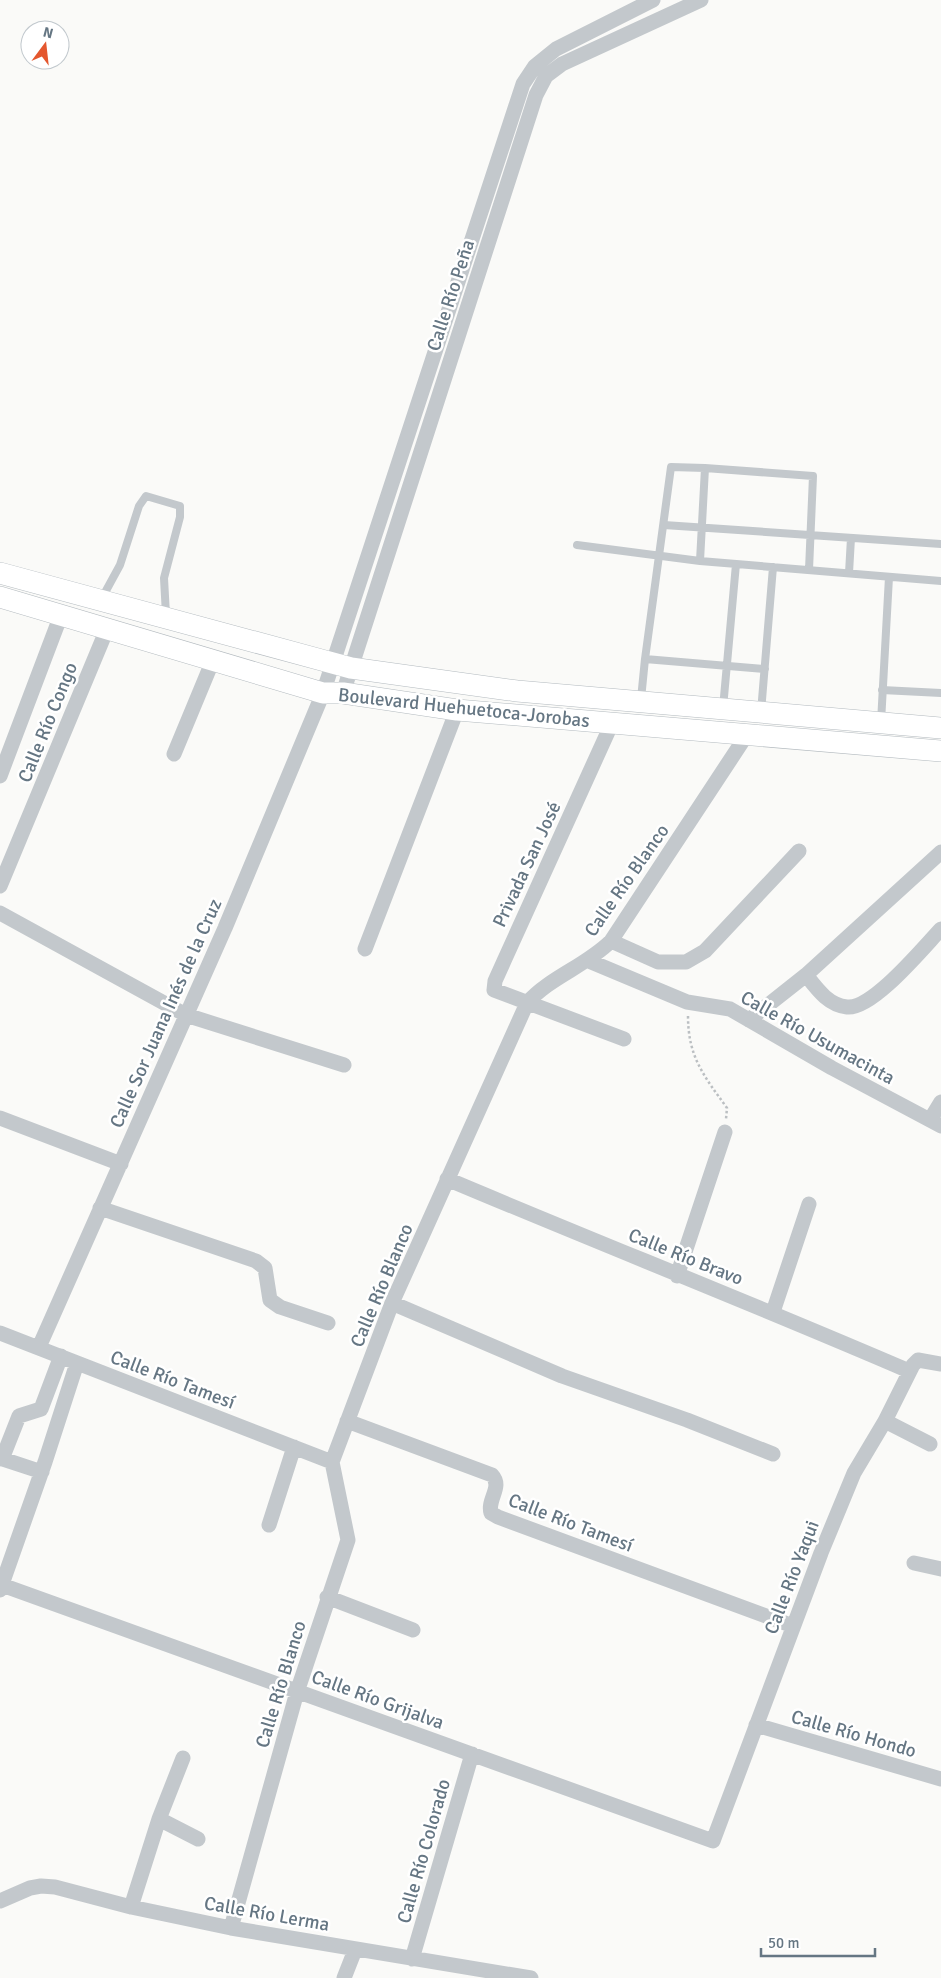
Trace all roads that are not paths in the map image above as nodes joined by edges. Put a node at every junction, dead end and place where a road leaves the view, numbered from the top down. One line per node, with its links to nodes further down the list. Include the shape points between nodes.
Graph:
1 (653, 0): 26 (street, Calle Río Peña, via 556,49 535,66 523,84)
2 (702, 0): 26 (street, Calle Río Peña, via 562,64 546,76 536,94)
3 (705, 468): 4 (lane, via 671,467); 5 (lane); 6 (lane, via 813,476)
4 (664, 525): 5 (lane); 10 (lane)
5 (702, 528): 6 (lane); 11 (lane)
6 (810, 535): 7 (lane); 14 (lane)
7 (850, 538): 8 (lane); 16 (lane)
8 (941, 544)
9 (577, 545): 10 (lane)
10 (660, 556): 11 (lane); 24 (lane)
11 (700, 561): 12 (lane)
12 (736, 564): 13 (lane); 27 (lane)
13 (773, 567): 14 (lane); 28 (lane)
14 (809, 570): 16 (lane)
15 (0, 573): 20 (main road, Boulevard Huehuetoca-Jorobas)
16 (848, 573): 17 (lane)
17 (889, 577): 18 (lane); 29 (lane)
18 (941, 581)
19 (0, 597): 21 (main road, Boulevard Huehuetoca-Jorobas)
20 (101, 599): 22 (main road, Boulevard Huehuetoca-Jorobas); 22 (lane, via 120,564 138,506 146,496 180,506 164,578)
21 (62, 614): 23 (main road, Boulevard Huehuetoca-Jorobas); 42 (street)
22 (166, 617): 26 (main road, Boulevard Huehuetoca-Jorobas)
23 (107, 629): 25 (main road, Boulevard Huehuetoca-Jorobas); 45 (street, Calle Río Congo)
24 (645, 659): 27 (lane); 32 (lane)
25 (213, 660): 30 (main road, Boulevard Huehuetoca-Jorobas); 41 (street)
26 (342, 666): 30 (street, Calle Río Peña); 32 (main road, Boulevard Huehuetoca-Jorobas, via 518,692)
27 (727, 666): 28 (lane); 33 (lane)
28 (765, 669): 35 (lane)
29 (882, 690): 31 (lane); 37 (lane)
30 (333, 693): 34 (main road, Boulevard Huehuetoca-Jorobas); 53 (street, Calle Sor Juana Inés de la Cruz)
31 (941, 694)
32 (641, 702): 33 (main road, Boulevard Huehuetoca-Jorobas)
33 (723, 709): 35 (main road, Boulevard Huehuetoca-Jorobas)
34 (458, 710): 36 (main road, Boulevard Huehuetoca-Jorobas); 49 (street)
35 (762, 713): 37 (main road, Boulevard Huehuetoca-Jorobas)
36 (612, 723): 39 (main road, Boulevard Huehuetoca-Jorobas); 52 (street, Privada San José, via 495,982 494,990)
37 (881, 723): 38 (main road, Boulevard Huehuetoca-Jorobas)
38 (941, 728)
39 (746, 736): 40 (main road, Boulevard Huehuetoca-Jorobas); 48 (street, Calle Río Blanco)
40 (941, 751)
41 (174, 754)
42 (0, 776)
43 (799, 851): 48 (street, via 705,952 686,962 658,962)
44 (941, 852): 51 (street)
45 (0, 886)
46 (0, 913): 53 (street)
47 (941, 929): 51 (street, via 874,996 858,1007 846,1007 827,1000)
48 (611, 941): 50 (street, Calle Río Blanco)
49 (365, 949)
50 (589, 960): 52 (street, Calle Río Blanco, via 536,993); 54 (street, Calle Río Usumacinta, via 688,1002 730,1009)
51 (806, 975): 54 (street)
52 (528, 1003): 55 (street); 62 (street, Calle Río Blanco)
53 (186, 1015): 56 (street); 61 (street, Calle Sor Juana Inés de la Cruz)
54 (749, 1020): 59 (street, Calle Río Usumacinta)
55 (624, 1039)
56 (344, 1066)
57 (941, 1102): 59 (street)
58 (0, 1118): 61 (street)
59 (935, 1123)
60 (725, 1132): 65 (street)
61 (121, 1164): 64 (street, Calle Sor Juana Inés de la Cruz)
62 (447, 1179): 65 (street, Calle Río Bravo); 66 (street, Calle Río Blanco)
63 (809, 1204): 67 (street)
64 (100, 1208): 68 (street, via 256,1261 265,1268 270,1300 280,1307); 70 (street, Calle Sor Juana Inés de la Cruz)
65 (677, 1276): 67 (street, Calle Río Bravo)
66 (392, 1303): 76 (street, Calle Río Blanco); 79 (street, via 562,1376)
67 (773, 1312): 74 (street, Calle Río Bravo)
68 (328, 1323)
69 (0, 1333): 70 (street, Calle Río Tamesí)
70 (39, 1347): 71 (street, Calle Río Tamesí)
71 (61, 1356): 72 (street, Calle Río Tamesí); 80 (street, via 41,1409 19,1416)
72 (77, 1363): 78 (street, Calle Río Tamesí); 82 (street)
73 (941, 1364): 74 (street, via 918,1360)
74 (909, 1371): 75 (street, Calle Río Yaqui)
75 (885, 1421): 77 (street); 88 (street, Calle Río Yaqui, via 854,1473)
76 (347, 1422): 81 (street, Calle Río Blanco); 88 (street, Calle Río Tamesí, via 492,1475 497,1486 489,1507 491,1513 498,1517)
77 (930, 1444)
78 (294, 1447): 81 (street, Calle Río Tamesí); 83 (street)
79 (772, 1454)
80 (1, 1458): 82 (street)
81 (332, 1462): 87 (street, Calle Río Blanco, via 348,1540)
82 (42, 1472): 86 (street)
83 (269, 1525)
84 (914, 1562): 85 (street)
85 (941, 1569)
86 (1, 1588): 90 (street, Calle Río Grijalva)
87 (327, 1597): 89 (street); 90 (street, Calle Río Blanco)
88 (793, 1626): 91 (street, Calle Río Yaqui)
89 (413, 1630)
90 (298, 1692): 92 (street, Calle Río Grijalva); 100 (street, Calle Río Blanco)
91 (756, 1725): 94 (street, Calle Río Hondo); 97 (street, Calle Río Yaqui)
92 (472, 1754): 97 (street, Calle Río Grijalva); 102 (street, Calle Río Colorado)
93 (183, 1758): 95 (street)
94 (941, 1779)
95 (159, 1820): 96 (street); 99 (street)
96 (198, 1839)
97 (713, 1841)
98 (0, 1901): 99 (street, Calle Río Lerma, via 42,1886)
99 (131, 1907): 100 (street, Calle Río Lerma)
100 (231, 1928): 101 (street, Calle Río Lerma)
101 (355, 1950): 102 (street, Calle Río Lerma); 103 (street)
102 (412, 1958): 104 (street, Calle Río Lerma)
103 (344, 1978)
104 (531, 1978)

